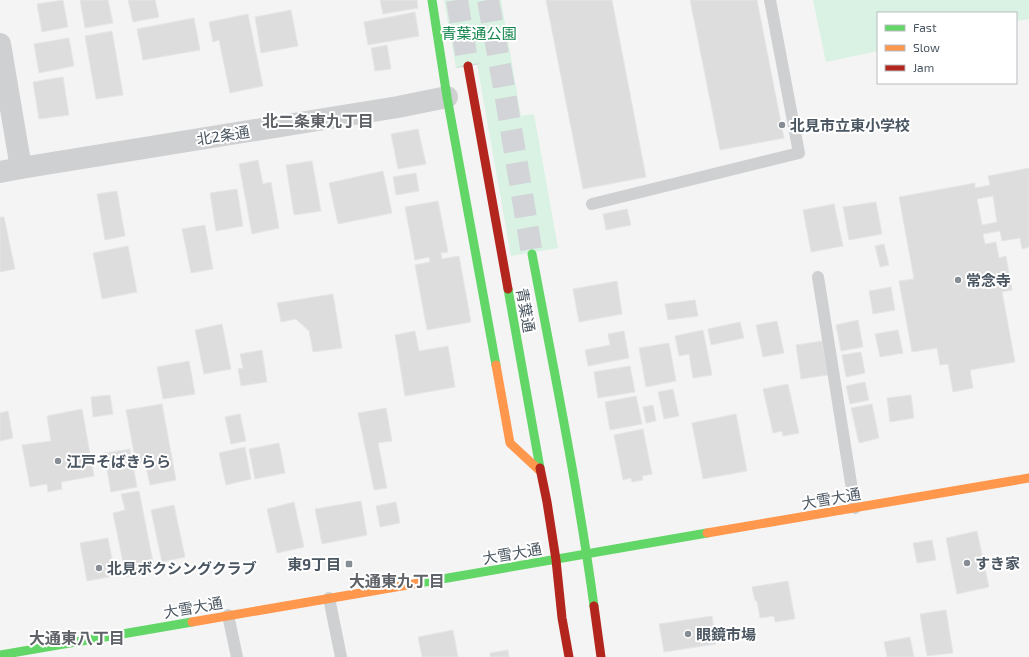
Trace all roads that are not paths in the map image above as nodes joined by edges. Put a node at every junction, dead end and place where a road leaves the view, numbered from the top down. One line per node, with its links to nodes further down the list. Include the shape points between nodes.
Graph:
1 (432, 0): 5 (main road)
2 (770, 0): 8 (lane, via 799,153)
3 (0, 44): 6 (street)
4 (468, 66): 11 (main road, 青葉通)
5 (447, 97): 6 (street, 北2条通); 11 (main road, via 510,443)
6 (21, 168): 7 (street, 北2条通)
7 (0, 172)
8 (592, 204)
9 (532, 254): 14 (main road, 青葉通)
10 (818, 277): 13 (lane)
11 (540, 471): 15 (main road, 青葉通)
12 (1029, 478): 13 (main road, 大雪大通)
13 (855, 508): 14 (main road, 大雪大通)
14 (586, 554): 15 (main road, 大雪大通); 22 (main road, 青葉通)
15 (556, 560): 16 (main road, 大雪大通); 21 (main road, 青葉通)
16 (329, 598): 17 (main road, 大雪大通); 20 (lane)
17 (228, 615): 18 (main road, 大雪大通); 19 (lane)
18 (0, 655)
19 (237, 657)
20 (341, 657)
21 (569, 657)
22 (601, 657)

